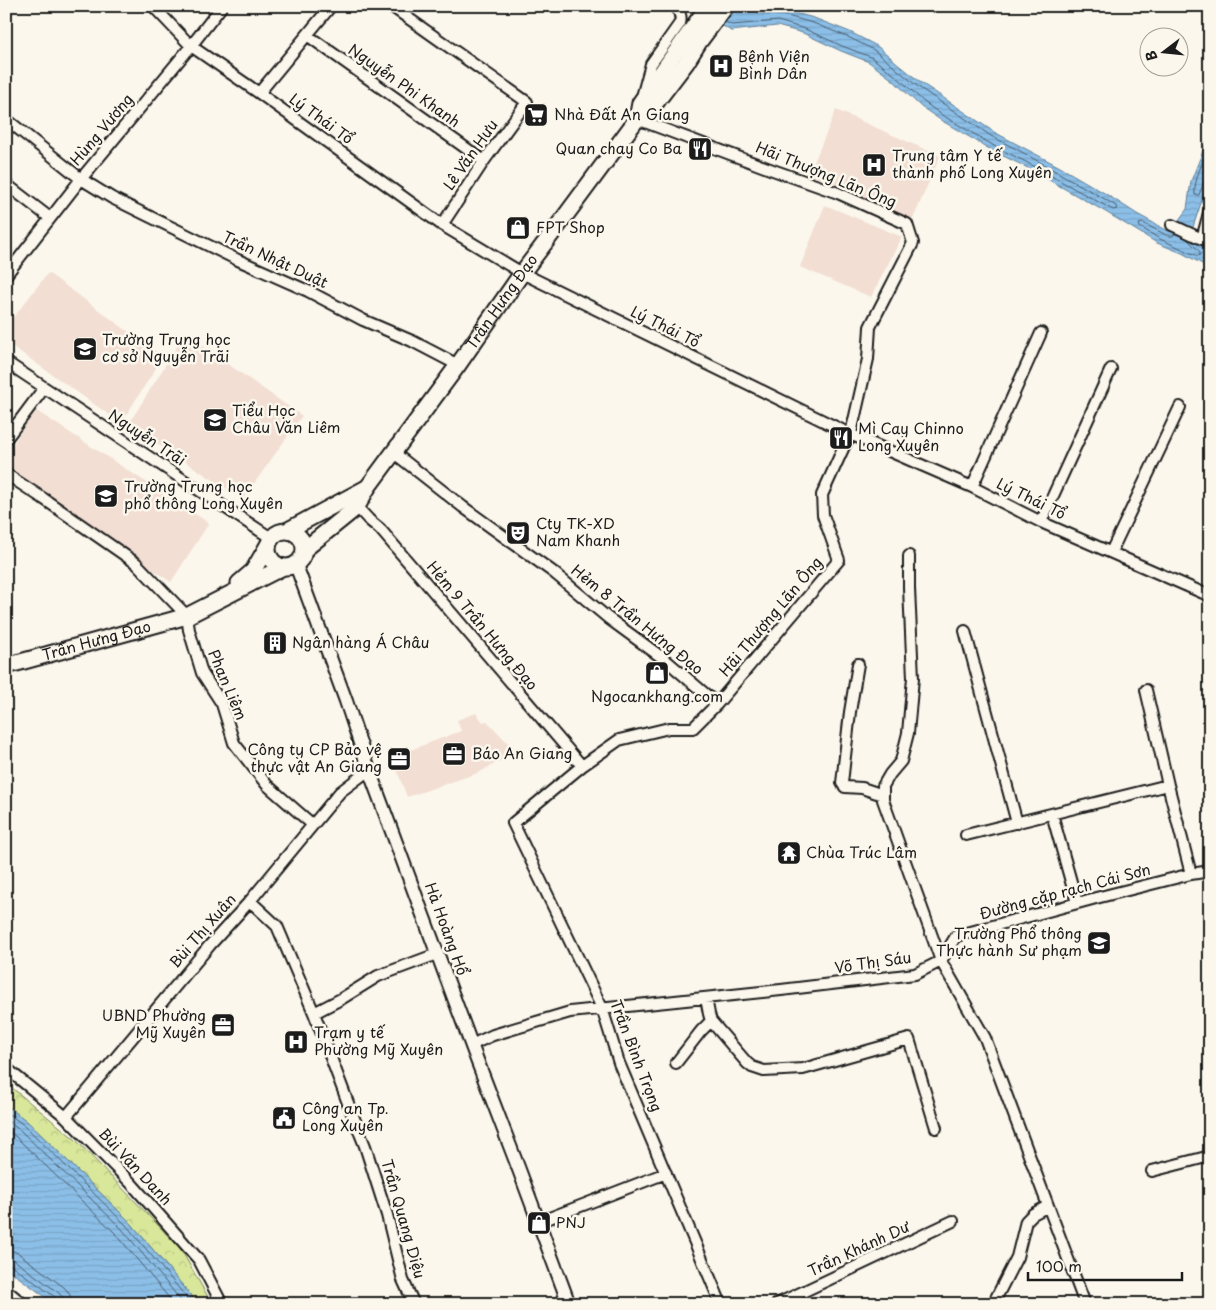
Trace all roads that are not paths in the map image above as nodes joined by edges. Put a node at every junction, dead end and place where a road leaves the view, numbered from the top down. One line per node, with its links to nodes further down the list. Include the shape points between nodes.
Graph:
1 (154, 6): 9 (street, Lý Thái Tổ)
2 (222, 6): 9 (street, Hùng Vương)
3 (331, 6): 8 (street)
4 (391, 6): 14 (street, Lê Văn Hưu, via 527,102)
5 (676, 6): 11 (street, via 682,19 651,64)
6 (708, 6): 11 (highway, Trần Hưng Đạo)
7 (726, 6): 13 (highway, Trần Hưng Đạo, via 651,109)
8 (307, 36): 10 (street); 14 (street, Nguyễn Phi Khanh)
9 (191, 46): 10 (street, Lý Thái Tổ); 15 (street, Hùng Vương)
10 (259, 93): 19 (street, Lý Thái Tổ)
11 (640, 103): 13 (highway, Trần Hưng Đạo)
12 (6, 119): 15 (street, Trần Nhật Duật)
13 (637, 119): 23 (highway, Trần Hưng Đạo); 30 (street, Hãi Thượng Lãn Ông, via 838,193 908,224 913,243 870,327 868,359)
14 (484, 161): 19 (street, Lê Văn Hưu)
15 (81, 179): 18 (street, Hùng Vương); 26 (street, Trần Nhật Duật, via 112,198)
16 (6, 184): 18 (street)
17 (1210, 209): 21 (street)
18 (50, 218): 22 (street, Hùng Vương)
19 (442, 225): 23 (street, Lý Thái Tổ)
20 (1172, 225): 21 (street)
21 (1203, 239)
22 (7, 271)
23 (522, 273): 26 (highway, Trần Hưng Đạo); 30 (street, Lý Thái Tổ)
24 (1040, 333): 35 (street)
25 (6, 362): 28 (street, Nguyễn Trãi)
26 (458, 365): 32 (highway, Trần Hưng Đạo)
27 (1111, 369): 37 (street)
28 (44, 388): 31 (street); 39 (street, Nguyễn Trãi)
29 (1180, 407): 41 (street)
30 (850, 434): 35 (street, Lý Thái Tổ); 50 (street, Hãi Thượng Lãn Ông, via 822,495 823,515 839,560)
31 (6, 439)
32 (393, 452): 34 (highway, Trần Hưng Đạo); 50 (street, Hẻm 8 Trần Hưng Đạo, via 553,572)
33 (6, 474): 45 (street, via 136,563)
34 (368, 487): 36 (highway, Trần Hưng Đạo); 38 (highway, Trần Hưng Đạo)
35 (972, 487): 37 (street, Lý Thái Tổ)
36 (357, 507): 40 (highway, Trần Hưng Đạo); 51 (street, Hẻm 9 Trần Hưng Đạo, via 380,529)
37 (1041, 522): 41 (street, Lý Thái Tổ)
38 (288, 530): 39 (highway, via 276,534); 40 (highway, via 300,536)
39 (270, 542): 43 (highway, via 270,557 278,565); 45 (highway, Trần Hưng Đạo, via 253,572)
40 (305, 549): 43 (highway, via 301,561)
41 (1111, 552): 44 (street, Lý Thái Tổ)
42 (909, 556): 54 (street, via 912,678 908,733 901,761 883,786)
43 (290, 566): 45 (highway, Trần Hưng Đạo); 52 (main road, Hà Hoàng Hổ, via 346,701)
44 (1210, 596)
45 (187, 616): 48 (highway, Trần Hưng Đạo); 58 (street, Phan Liêm, via 202,673 222,704 234,743 267,785)
46 (966, 631): 57 (street)
47 (858, 664): 54 (street, via 842,783 845,787 862,788)
48 (6, 666)
49 (1146, 690): 53 (street)
50 (717, 704): 51 (street, Hãi Thượng Lãn Ông, via 693,728 669,728 619,740)
51 (582, 766): 56 (street, Hãi Thượng Lãn Ông)
52 (370, 770): 58 (street, Bùi Thị Xuân, via 340,792); 64 (main road, Hà Hoàng Hổ)
53 (1168, 785): 55 (street); 61 (street)
54 (882, 795): 65 (street)
55 (1052, 814): 57 (street); 63 (street)
56 (513, 823): 67 (street, Trần Bình Trọng)
57 (1017, 823): 59 (street)
58 (313, 825): 62 (street, Bùi Thị Xuân)
59 (966, 835)
60 (1210, 871): 61 (street, Đường cặp rạch Cái Sơn)
61 (1191, 874): 63 (street, Đường cặp rạch Cái Sơn)
62 (250, 901): 68 (street, Trần Quang Diệu, via 277,926); 73 (street, Bùi Thị Xuân)
63 (1077, 903): 65 (street, Đường cặp rạch Cái Sơn, via 956,936)
64 (437, 954): 68 (street, via 378,976); 70 (main road, Hà Hoàng Hổ)
65 (941, 961): 66 (street, Võ Thị Sáu, via 914,974); 78 (street, via 985,1038)
66 (706, 998): 67 (street, Võ Thị Sáu); 69 (street)
67 (602, 1008): 70 (street, Võ Thị Sáu, via 570,1012 493,1034); 77 (street, Trần Bình Trọng, via 619,1063)
68 (314, 1014): 85 (street, Trần Quang Diệu, via 366,1146 403,1280)
69 (711, 1021): 71 (street); 74 (street, via 747,1063 764,1071 804,1069 909,1039)
70 (471, 1045): 80 (main road, Hà Hoàng Hổ)
71 (676, 1063)
72 (6, 1068): 73 (street, Bùi Văn Danh)
73 (66, 1118): 84 (street, Bùi Văn Danh, via 131,1183 199,1260)
74 (936, 1128)
75 (1210, 1156): 76 (street)
76 (1152, 1171)
77 (666, 1173): 80 (street); 86 (street, Trần Bình Trọng)
78 (1048, 1206): 88 (street, via 1026,1221 1017,1257); 89 (street)
79 (953, 1221): 87 (street, Trần Khánh Dư)
80 (538, 1222): 82 (main road, Hà Hoàng Hổ)
81 (6, 1290): 83 (street)
82 (564, 1302)
83 (23, 1304)
84 (222, 1304)
85 (414, 1304)
86 (721, 1304)
87 (776, 1304)
88 (993, 1304)
89 (1084, 1304)

